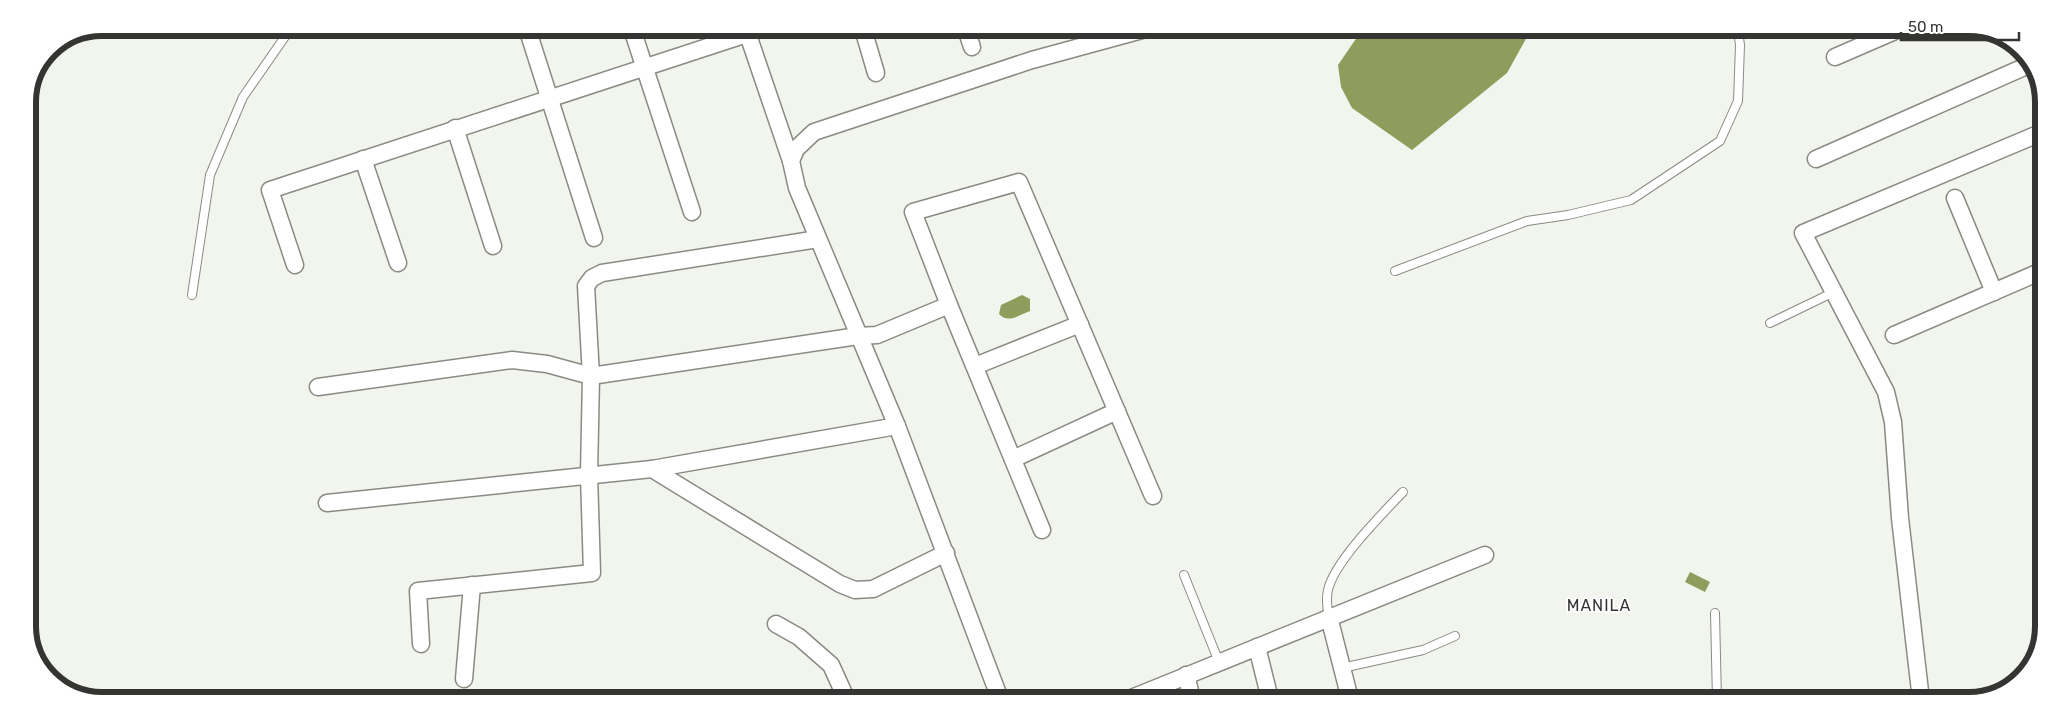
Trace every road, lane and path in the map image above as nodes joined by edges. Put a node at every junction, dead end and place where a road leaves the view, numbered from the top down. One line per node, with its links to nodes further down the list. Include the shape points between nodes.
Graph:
1 (285, 36): 33 (lane, via 242,97 210,175)
2 (529, 36): 16 (street)
3 (634, 36): 14 (street)
4 (733, 36): 14 (street)
5 (749, 36): 21 (street)
6 (865, 36): 15 (street)
7 (968, 36): 11 (street)
8 (1120, 36): 21 (street, via 1032,60 814,132 796,149)
9 (1739, 36): 29 (lane, via 1738,101 1720,141 1631,200 1527,221)
10 (1883, 36): 12 (street)
11 (972, 47)
12 (1835, 57)
13 (2022, 64): 19 (street)
14 (645, 68): 16 (street); 23 (street)
15 (876, 73)
16 (549, 99): 17 (street); 24 (street)
17 (455, 128): 20 (street); 26 (street)
18 (2035, 135): 31 (street, via 1803,233)
19 (1816, 158)
20 (363, 159): 27 (street); 28 (street, via 270,190)
21 (791, 162): 25 (street, via 797,188)
22 (1955, 198): 32 (street)
23 (692, 212)
24 (594, 238)
25 (818, 239): 38 (street); 40 (street, via 592,278 586,286)
26 (493, 246)
27 (398, 263)
28 (295, 265)
29 (1395, 270)
30 (2035, 274): 32 (street)
31 (1834, 292): 35 (lane); 72 (street, via 1886,392 1893,422 1900,518)
32 (1994, 292): 37 (street)
33 (192, 295)
34 (949, 305): 36 (street, via 913,212 1018,182); 38 (street, via 877,335); 39 (street)
35 (1770, 323)
36 (1080, 324): 39 (street); 42 (street)
37 (1894, 335)
38 (858, 336): 40 (street); 43 (street)
39 (975, 366): 44 (street)
40 (591, 376): 41 (street, via 547,364 512,360); 46 (street)
41 (318, 387)
42 (1117, 412): 44 (street); 48 (street)
43 (896, 426): 45 (street); 51 (street)
44 (1013, 459): 50 (street)
45 (652, 469): 46 (street); 51 (street, via 840,584 855,590 873,589)
46 (589, 475): 49 (street); 54 (street, via 592,572)
47 (1403, 492): 56 (lane, via 1338,569 1328,588)
48 (1152, 496)
49 (327, 503)
50 (1042, 530)
51 (946, 553): 66 (street)
52 (1485, 555): 56 (street)
53 (1184, 575): 61 (lane)
54 (472, 585): 59 (street, via 418,591); 64 (street)
55 (1715, 614): 71 (lane)
56 (1328, 617): 60 (street); 62 (street)
57 (776, 624): 65 (street, via 799,637 831,665)
58 (1455, 636): 62 (lane, via 1423,650)
59 (421, 644)
60 (1257, 647): 61 (street); 69 (street)
61 (1219, 662): 63 (street)
62 (1342, 668): 70 (street)
63 (1186, 675): 67 (street); 68 (street)
64 (464, 679)
65 (843, 692)
66 (998, 692)
67 (1146, 692)
68 (1190, 692)
69 (1268, 692)
70 (1348, 692)
71 (1717, 692)
72 (1920, 692)

